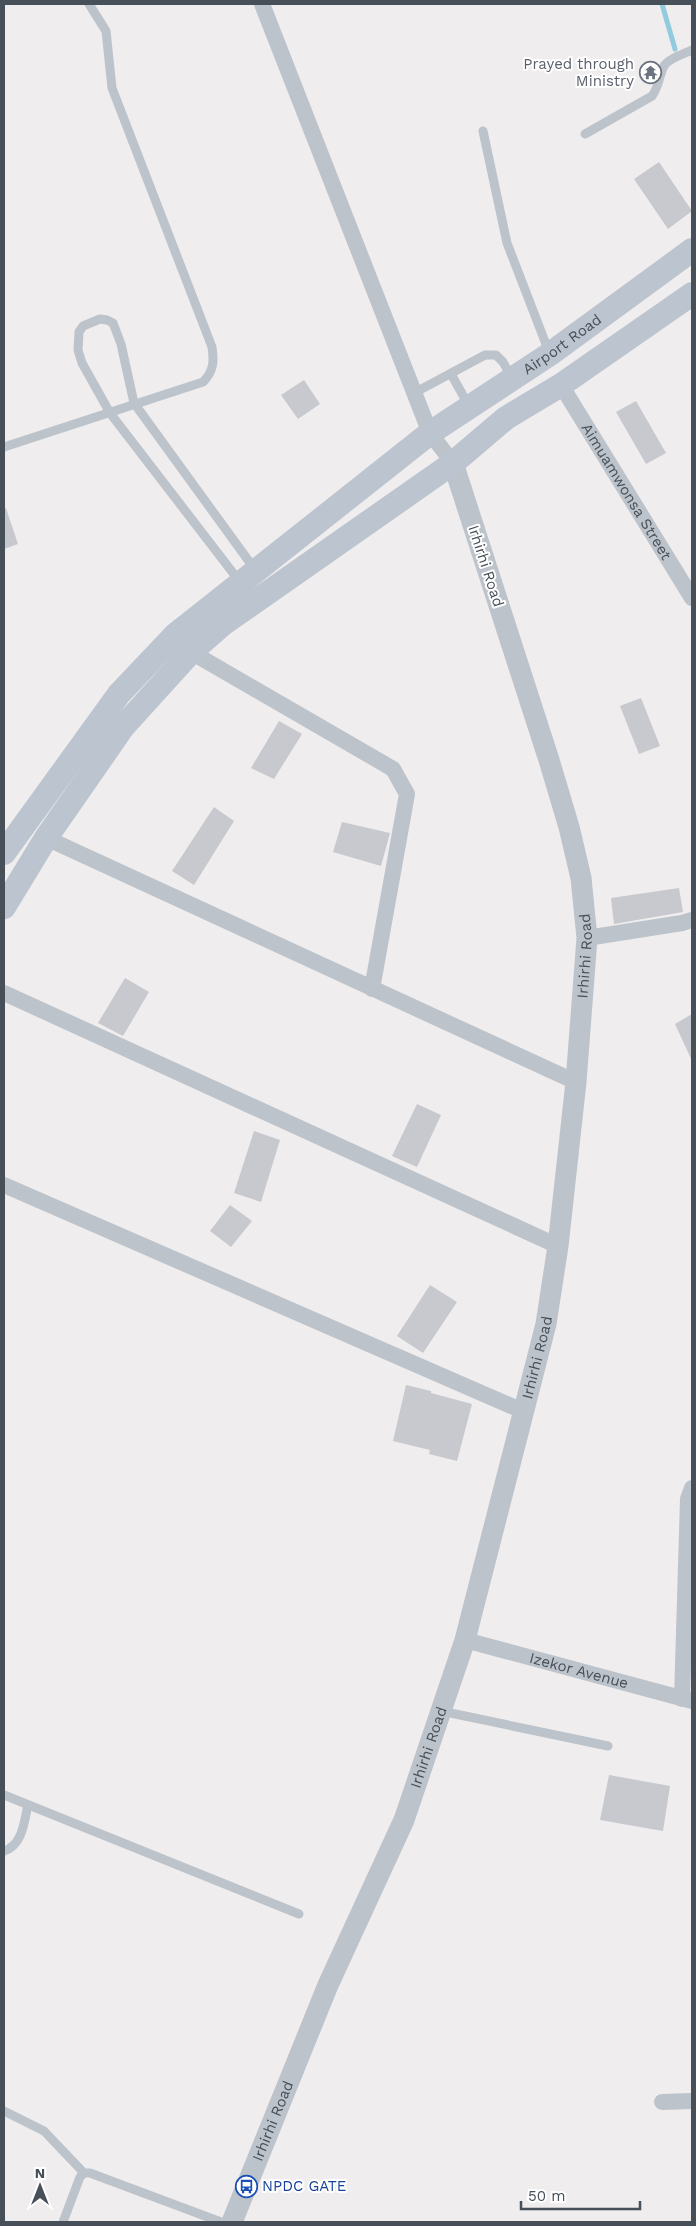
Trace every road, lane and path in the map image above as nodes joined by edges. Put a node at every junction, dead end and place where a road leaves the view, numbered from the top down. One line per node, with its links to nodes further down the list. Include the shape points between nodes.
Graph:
1 (89, 4): 13 (lane, via 106,31 112,88 212,346 214,362 211,374 203,382)
2 (262, 4): 12 (street)
3 (692, 50): 5 (lane, via 664,66 652,96)
4 (483, 131): 8 (lane, via 507,243)
5 (585, 134)
6 (692, 250): 8 (main road, Airport Road)
7 (692, 294): 11 (main road, Airport Road)
8 (550, 354): 10 (main road, Airport Road)
9 (451, 374): 10 (lane, via 485,356 496,355); 12 (lane); 14 (lane)
10 (512, 379): 14 (main road, Airport Road)
11 (561, 385): 18 (main road, Airport Road, via 506,418); 20 (street, Aimuamwonsa Street)
12 (414, 393): 16 (street)
13 (134, 403): 15 (lane); 15 (lane, via 113,323 92,321 79,332 78,350); 19 (lane)
14 (469, 407): 16 (main road, Airport Road)
15 (110, 413): 17 (lane); 19 (lane)
16 (430, 433): 18 (street); 19 (main road, Airport Road)
17 (4, 448)
18 (453, 463): 21 (main road, Airport Road, via 223,624); 26 (street, Irhirhi Road, via 569,827 582,878)
19 (249, 577): 23 (main road, Airport Road, via 175,635 119,694)
20 (692, 598)
21 (191, 652): 22 (main road, Airport Road, via 123,727); 27 (street, via 393,769 407,794)
22 (46, 838): 24 (main road, Airport Road); 27 (street)
23 (4, 853)
24 (4, 906)
25 (692, 920): 26 (street)
26 (587, 938): 29 (street, Irhirhi Road)
27 (372, 989): 29 (street)
28 (4, 993): 31 (street)
29 (576, 1082): 31 (street, Irhirhi Road)
30 (4, 1185): 32 (street)
31 (558, 1246): 32 (street, Irhirhi Road, via 546,1324)
32 (525, 1412): 34 (street, Irhirhi Road)
33 (692, 1488): 35 (street, via 688,1499)
34 (465, 1640): 35 (street, Izekor Avenue); 36 (street, Irhirhi Road)
35 (687, 1700)
36 (441, 1711): 37 (lane); 48 (street, Irhirhi Road, via 404,1820 328,1985)
37 (608, 1746)
38 (4, 1795): 39 (lane)
39 (28, 1805): 40 (lane, via 16,1844); 41 (lane)
40 (4, 1851)
41 (299, 1914)
42 (692, 2101): 43 (street)
43 (662, 2102)
44 (4, 2111): 45 (lane, via 44,2131)
45 (84, 2172): 46 (lane); 47 (lane)
46 (63, 2222)
47 (221, 2222)
48 (232, 2222)

